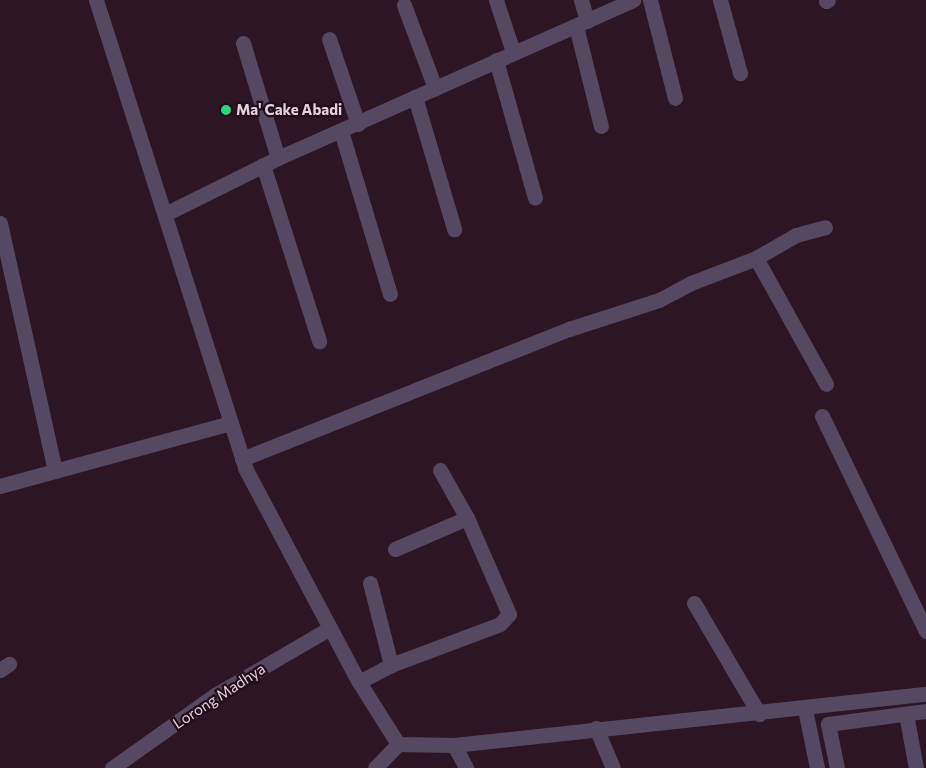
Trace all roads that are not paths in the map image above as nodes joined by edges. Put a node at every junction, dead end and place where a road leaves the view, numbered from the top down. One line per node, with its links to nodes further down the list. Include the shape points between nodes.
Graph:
1 (96, 0): 23 (street)
2 (496, 0): 11 (street)
3 (581, 0): 8 (street)
4 (632, 0): 8 (street)
5 (650, 0): 16 (street)
6 (720, 0): 13 (street)
7 (404, 5): 14 (street)
8 (582, 23): 11 (street); 18 (street)
9 (329, 39): 17 (street)
10 (243, 43): 20 (street)
11 (513, 52): 12 (street)
12 (496, 60): 14 (street); 22 (street)
13 (740, 73)
14 (435, 88): 15 (street)
15 (415, 97): 17 (street); 26 (street)
16 (675, 98)
17 (358, 124): 19 (street)
18 (601, 126)
19 (341, 131): 20 (street); 28 (street)
20 (278, 158): 21 (street)
21 (263, 165): 23 (street); 29 (street)
22 (535, 198)
23 (165, 214): 32 (street)
24 (0, 223): 35 (street)
25 (825, 227): 27 (street, via 796,235)
26 (454, 229)
27 (756, 258): 30 (street); 33 (street, via 691,283 659,300 569,328)
28 (390, 294)
29 (319, 341)
30 (826, 384)
31 (822, 416): 42 (street)
32 (231, 423): 33 (street); 35 (street)
33 (242, 459): 41 (street)
34 (440, 470): 37 (street)
35 (55, 471): 36 (street)
36 (0, 486)
37 (467, 518): 38 (street); 43 (street, via 508,607 507,619)
38 (395, 549)
39 (370, 583): 43 (street)
40 (694, 603): 48 (street)
41 (330, 628): 44 (street); 53 (street, Lorong Madhya, via 215,695)
42 (926, 631)
43 (392, 664): 44 (street)
44 (359, 682): 51 (street)
45 (926, 694): 46 (street)
46 (805, 709): 48 (street); 57 (street)
47 (926, 711): 49 (street)
48 (758, 714): 50 (street)
49 (906, 714): 58 (street, via 828,724); 59 (street)
50 (596, 728): 52 (street); 56 (street)
51 (398, 744): 52 (street); 54 (street)
52 (454, 745): 55 (street)
53 (112, 768)
54 (375, 768)
55 (466, 768)
56 (613, 768)
57 (817, 768)
58 (837, 768)
59 (916, 768)

